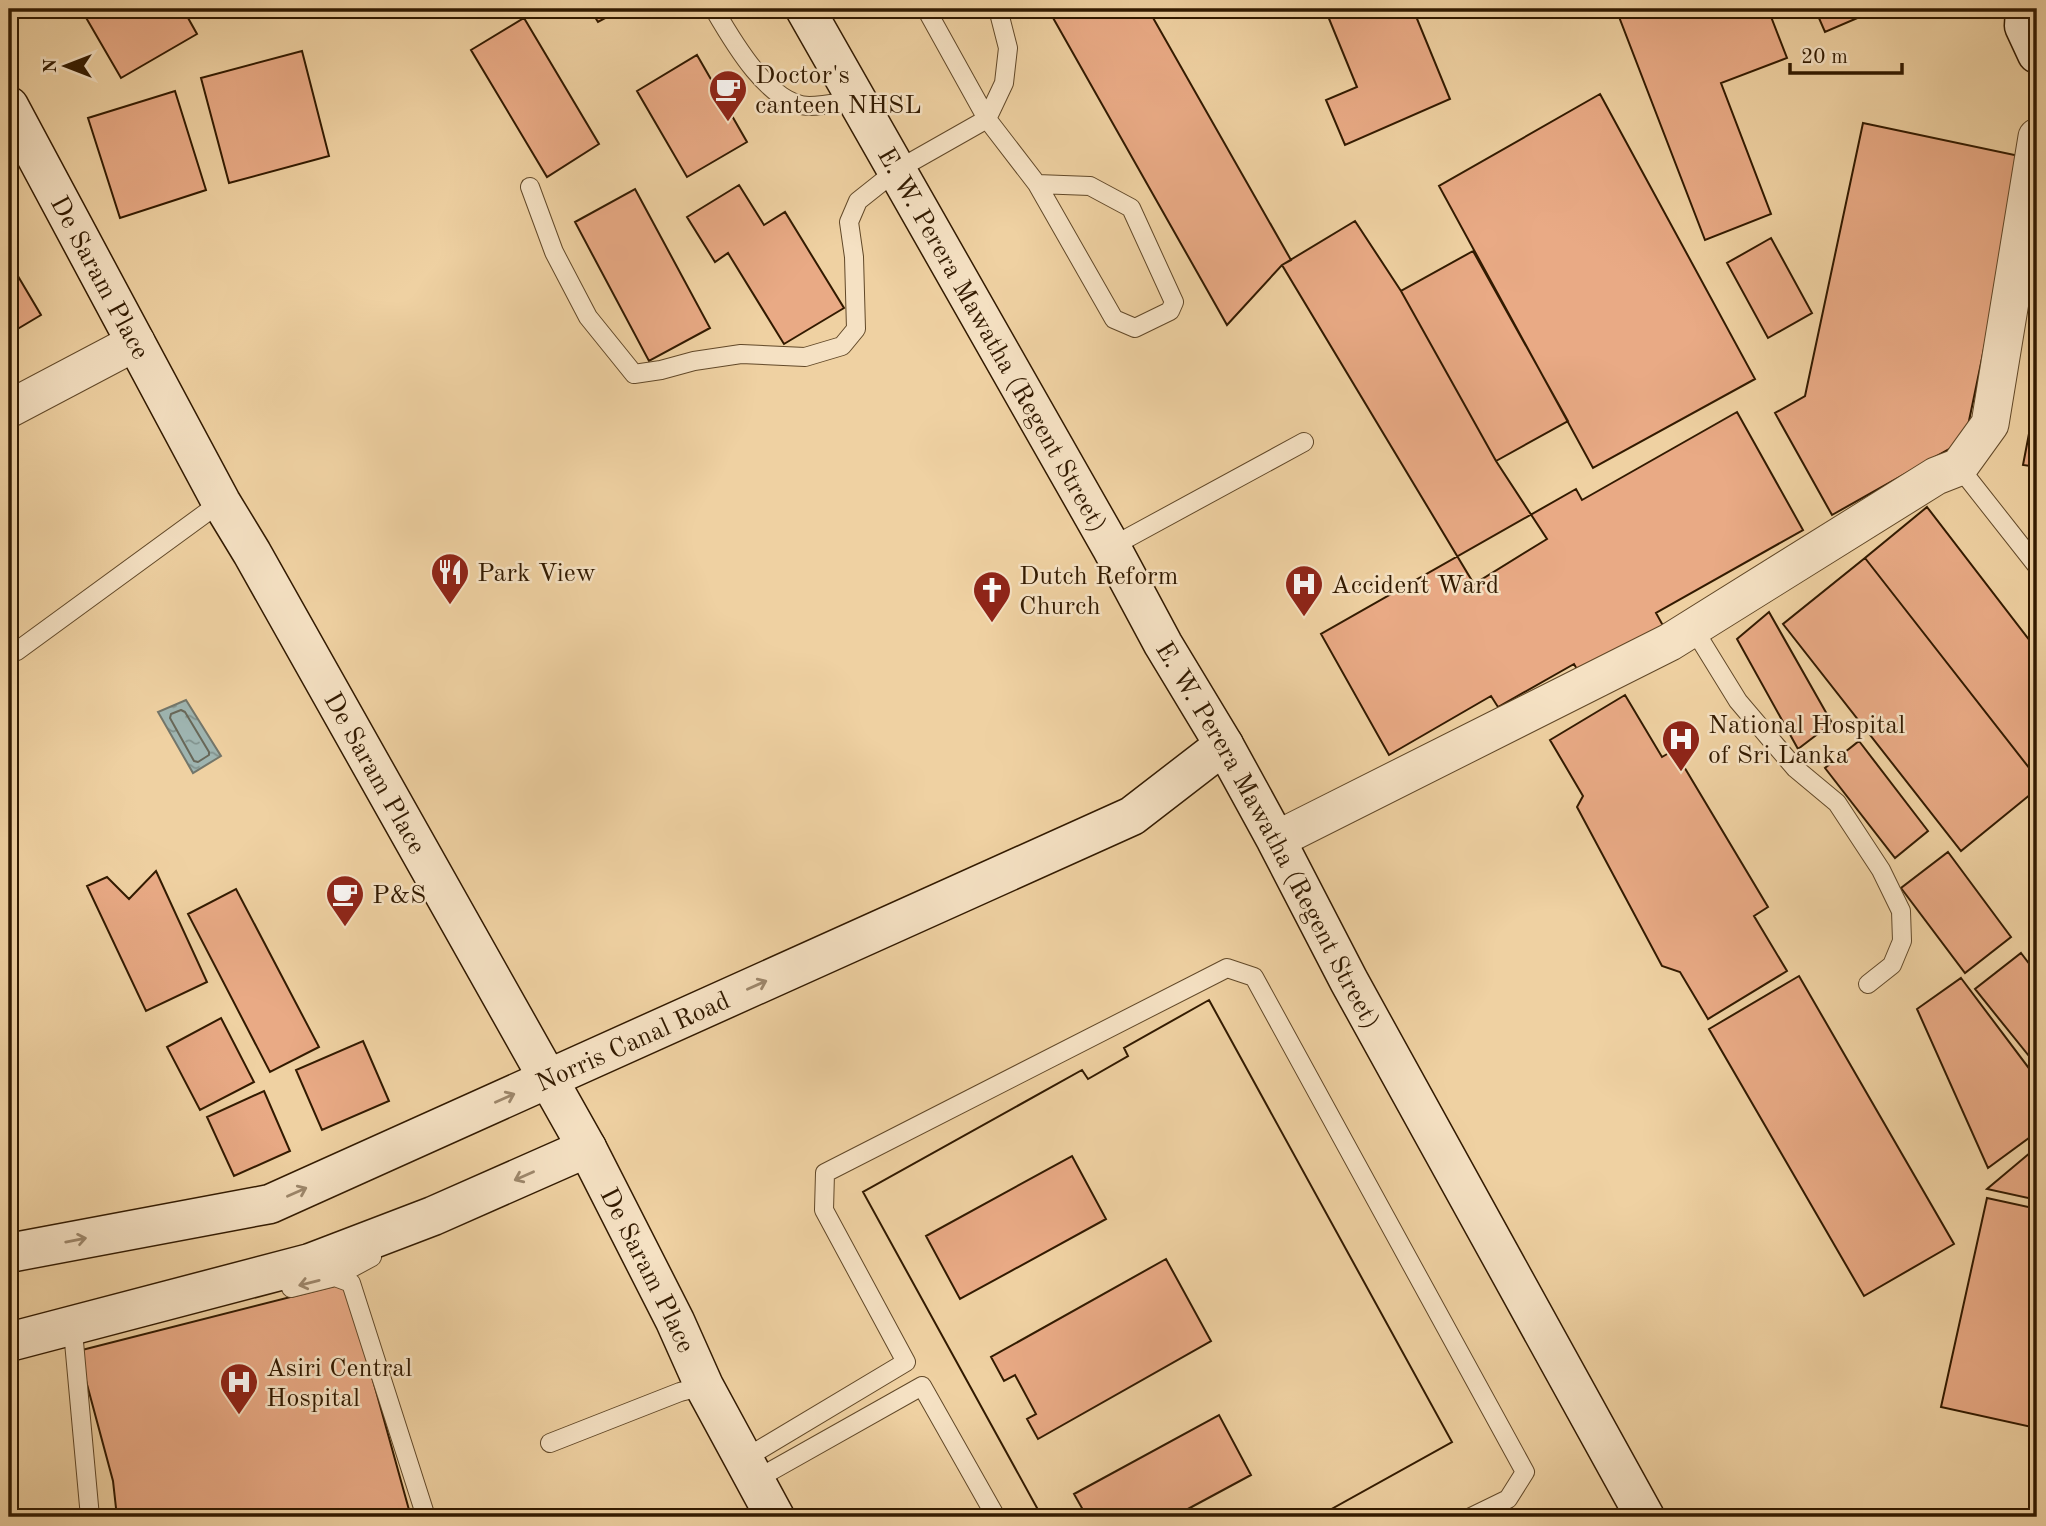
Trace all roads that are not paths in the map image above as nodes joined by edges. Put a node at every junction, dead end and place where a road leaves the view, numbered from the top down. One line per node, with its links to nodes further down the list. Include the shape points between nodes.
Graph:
1 (715, 9): 7 (lane, via 738,50 779,96 806,106)
2 (805, 9): 7 (street, E. W. Perera Mawatha (Regent Street))
3 (926, 9): 9 (lane)
4 (998, 9): 9 (lane, via 1008,48 1004,83)
5 (2025, 9): 6 (street, via 2024,26)
6 (2037, 54)
7 (857, 100): 11 (street, E. W. Perera Mawatha (Regent Street))
8 (9, 106): 14 (street, De Saram Place)
9 (987, 119): 11 (lane); 12 (lane)
10 (2037, 137): 17 (street, via 1990,424)
11 (897, 170): 13 (lane, via 859,201 849,222 856,329 842,346 805,358 741,354 634,374 588,317 554,251); 19 (street, E. W. Perera Mawatha (Regent Street))
12 (1037, 184): 12 (lane, via 1090,186 1131,208 1174,302 1170,311 1135,328 1114,319)
13 (530, 187)
14 (136, 342): 15 (street); 18 (street, De Saram Place)
15 (9, 409)
16 (1304, 442): 19 (lane)
17 (1959, 467): 20 (lane); 21 (street, via 1936,476)
18 (221, 502): 22 (lane); 26 (street, De Saram Place)
19 (1111, 547): 23 (street, E. W. Perera Mawatha (Regent Street))
20 (2037, 566)
21 (1693, 628): 24 (street); 25 (lane, via 1738,701 1795,768 1837,803 1881,870 1901,911 1902,941 1892,965)
22 (9, 653)
23 (1224, 745): 24 (street, E. W. Perera Mawatha (Regent Street)); 26 (street, Norris Canal Road, one-way to 23, via 1132,816)
24 (1276, 840): 44 (street, E. W. Perera Mawatha (Regent Street))
25 (1868, 984)
26 (547, 1079): 27 (street, De Saram Place); 29 (street, Norris Canal Road, one-way to 26, via 270,1204)
27 (587, 1148): 28 (street, one-way to 28); 36 (street, De Saram Place)
28 (433, 1216): 30 (lane, via 384,1251); 33 (street, via 310,1263)
29 (9, 1253)
30 (335, 1277): 31 (lane, one-way to 31); 40 (lane, via 351,1283)
31 (270, 1293)
32 (113, 1332): 34 (lane)
33 (9, 1342)
34 (74, 1342): 35 (lane); 39 (lane)
35 (9, 1349)
36 (704, 1386): 37 (lane); 38 (street, De Saram Place)
37 (550, 1443)
38 (749, 1470): 41 (street, De Saram Place); 42 (lane, via 922,1386); 43 (lane, via 906,1362 824,1210 825,1172 1227,968 1254,977 1525,1472 1508,1499)
39 (90, 1517)
40 (426, 1517)
41 (775, 1517)
42 (996, 1517)
43 (1471, 1517)
44 (1645, 1517)

